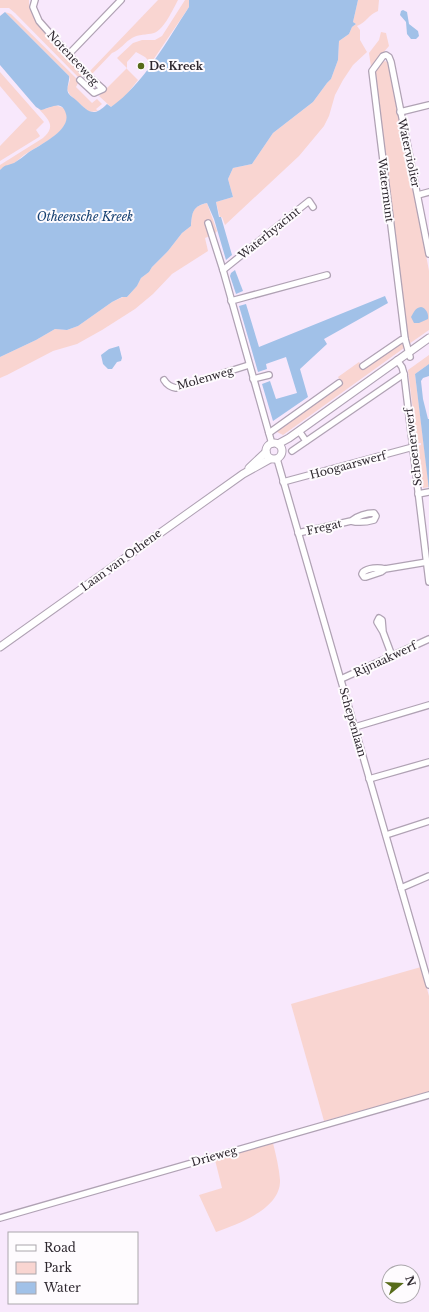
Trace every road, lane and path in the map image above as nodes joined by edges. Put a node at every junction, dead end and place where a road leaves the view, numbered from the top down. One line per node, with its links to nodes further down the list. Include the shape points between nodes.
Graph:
1 (35, 0): 3 (street, Noteneeweg, via 33,7 39,21)
2 (121, 0): 3 (street)
3 (69, 54): 5 (street, Noteneeweg, via 103,89 94,93)
4 (391, 62): 7 (street, Waterviolier); 17 (street, Watermunt, via 389,57 383,56 372,71)
5 (80, 80)
6 (429, 106): 7 (street, Waterviolier)
7 (400, 112): 9 (street, Waterviolier)
8 (429, 192): 9 (street, Waterviolier)
9 (418, 195): 12 (street, Waterviolier)
10 (313, 207): 13 (street, Waterhyacint, via 309,201)
11 (208, 222): 13 (street)
12 (429, 254)
13 (223, 270): 15 (street)
14 (328, 275): 15 (street)
15 (231, 301): 21 (street)
16 (429, 338): 19 (street)
17 (405, 339): 19 (street, Watermunt); 22 (street)
18 (429, 343): 19 (street)
19 (409, 354): 20 (street)
20 (399, 362): 23 (street, Schoenerwerf); 29 (street)
21 (249, 365): 25 (street, Molenweg, via 176,388); 26 (street)
22 (363, 366)
23 (404, 374): 30 (street); 32 (street, Schoenerwerf)
24 (269, 375): 26 (street)
25 (164, 380)
26 (253, 380): 28 (street)
27 (339, 383): 28 (street)
28 (268, 433): 31 (street)
29 (300, 433): 30 (street); 31 (street)
30 (306, 441): 33 (street)
31 (277, 445): 34 (street, via 281,455); 34 (street, via 267,447)
32 (413, 447): 35 (street, Hoogaarswerf); 37 (street, Schoenerwerf)
33 (292, 451)
34 (271, 457): 35 (street, Schepenlaan); 45 (street, Laan van Othene, via 243,474)
35 (283, 482): 39 (street, Schepenlaan)
36 (428, 492): 37 (street)
37 (418, 494): 40 (street, Schoenerwerf)
38 (352, 521): 39 (street, Fregat)
39 (298, 533): 47 (street, Schepenlaan)
40 (427, 562): 41 (street); 42 (street, Schoenerwerf)
41 (385, 569)
42 (429, 582)
43 (383, 632): 46 (street)
44 (429, 639): 46 (street, Rijnaakwerf)
45 (0, 647)
46 (392, 656): 47 (street, Rijnaakwerf)
47 (341, 679): 49 (street, Schepenlaan)
48 (429, 705): 49 (street)
49 (355, 727): 51 (street, Schepenlaan)
50 (429, 762): 51 (street)
51 (369, 779): 53 (street, Schepenlaan)
52 (429, 821): 53 (street)
53 (386, 835): 55 (street, Schepenlaan)
54 (429, 876): 55 (street)
55 (401, 888): 56 (street, Schepenlaan)
56 (429, 985)
57 (429, 1095): 58 (street, Drieweg)
58 (0, 1218)

